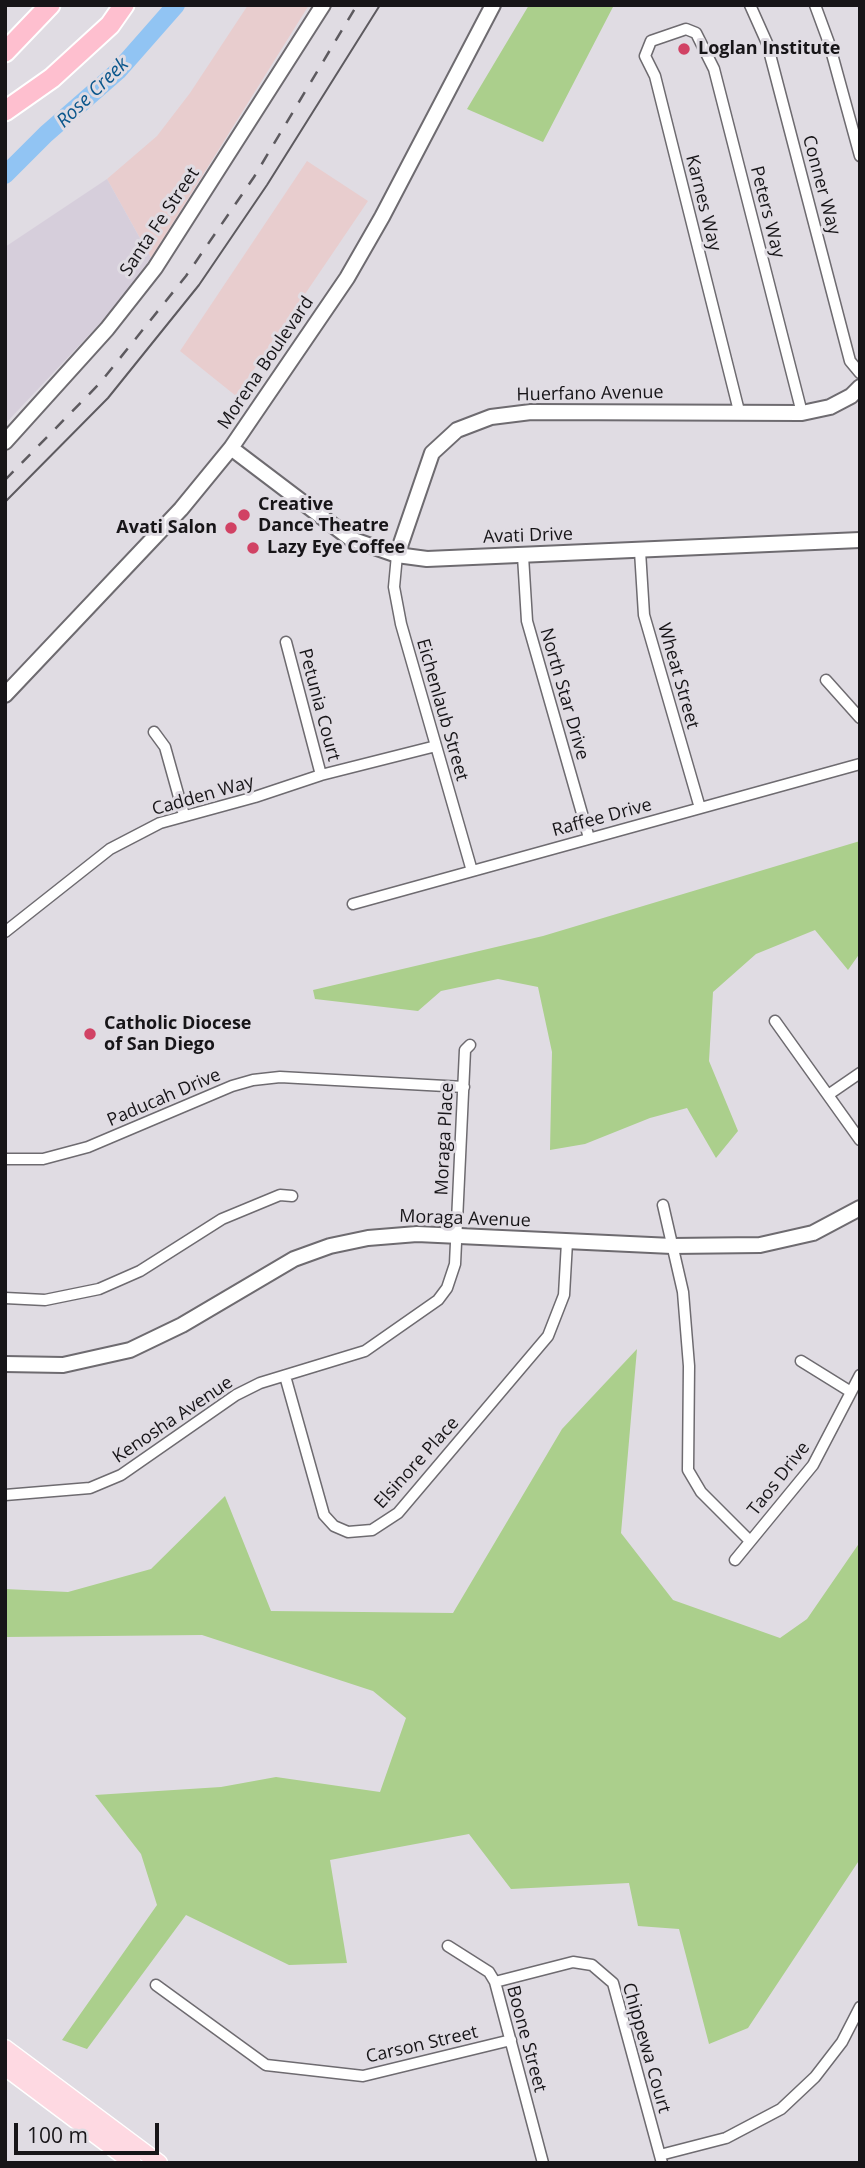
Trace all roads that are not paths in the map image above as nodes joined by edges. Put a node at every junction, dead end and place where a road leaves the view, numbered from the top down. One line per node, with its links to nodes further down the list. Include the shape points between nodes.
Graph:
1 (50, 5): 8 (highway)
2 (124, 5): 9 (highway, via 110,25 52,78)
3 (323, 5): 15 (street, Santa Fe Street, via 155,268)
4 (493, 5): 16 (street, Morena Boulevard, via 347,278)
5 (750, 5): 11 (street, Conner Way, via 767,43 850,361)
6 (815, 5): 10 (street)
7 (686, 29): 13 (street, Karnes Way, via 651,41 645,56 654,76); 14 (street, Peters Way, via 696,33 714,69)
8 (5, 52)
9 (5, 111)
10 (860, 156)
11 (860, 373)
12 (860, 387): 14 (street, Huerfano Avenue, via 830,407)
13 (739, 411): 14 (street, Huerfano Avenue); 19 (street, Huerfano Avenue, via 531,412 491,417 462,428 432,453)
14 (802, 413)
15 (5, 442)
16 (231, 448): 19 (street, Avati Drive, via 351,539); 23 (street, Morena Boulevard, via 181,509)
17 (860, 540): 18 (street, Avati Drive)
18 (640, 551): 20 (street, Avati Drive); 29 (street, Wheat Street, via 644,615)
19 (397, 555): 20 (street, Avati Drive, via 427,559); 26 (street, Eichenlaub Street, via 394,587 401,624)
20 (523, 556): 31 (street, North Star Drive, via 527,621)
21 (286, 642): 28 (street, Petunia Court)
22 (826, 680): 24 (street)
23 (5, 695)
24 (860, 718)
25 (154, 732): 30 (street, via 165,747)
26 (436, 746): 28 (street, Cadden Way); 32 (street, Eichenlaub Street)
27 (860, 764): 29 (street, Raffee Drive)
28 (321, 775): 30 (street, Cadden Way)
29 (700, 808): 31 (street, Raffee Drive)
30 (184, 815): 34 (street, Cadden Way, via 117,845)
31 (589, 838): 32 (street, Raffee Drive)
32 (472, 871): 33 (street, Raffee Drive)
33 (353, 904)
34 (5, 932)
35 (775, 1021): 39 (street)
36 (470, 1045): 38 (street, Moraga Place, via 465,1050)
37 (860, 1073): 39 (street)
38 (464, 1087): 41 (street, Paducah Drive, via 279,1077 253,1080 88,1147 43,1159); 45 (street, Moraga Place)
39 (828, 1095): 40 (street)
40 (860, 1140)
41 (5, 1159)
42 (292, 1196): 48 (street, via 280,1195 222,1219 140,1271 99,1289 45,1300)
43 (663, 1205): 47 (street)
44 (860, 1209): 47 (street, Moraga Avenue, via 789,1240 760,1245)
45 (456, 1236): 46 (street, Moraga Avenue); 50 (street, Moraga Avenue, via 417,1234 330,1246 294,1259 130,1350 63,1365); 52 (street, Kenosha Avenue, via 455,1264 438,1300 365,1351)
46 (567, 1242): 47 (street, Moraga Avenue); 52 (street, Elsinore Place, via 564,1295 548,1336 398,1513 372,1530 348,1532 324,1515)
47 (672, 1246): 55 (street, via 689,1366 688,1470 701,1492)
48 (5, 1298)
49 (801, 1361): 53 (street)
50 (5, 1364)
51 (860, 1375): 53 (street, Taos Drive)
52 (285, 1376): 54 (street, Kenosha Avenue, via 236,1395 121,1475 90,1488)
53 (851, 1392): 55 (street, Taos Drive, via 813,1465)
54 (5, 1495)
55 (750, 1541): 56 (street, Taos Drive)
56 (735, 1560)
57 (448, 1946): 58 (street, Boone Street, via 489,1972)
58 (495, 1982): 61 (street, Boone Street); 64 (street, Chippewa Court, via 573,1962 592,1965 613,1983)
59 (156, 1985): 61 (street, Carson Street, via 266,2065 363,2076)
60 (860, 2007): 64 (street, via 822,2069 781,2109 726,2138)
61 (511, 2040): 67 (street, Boone Street)
62 (5, 2048): 66 (main road)
63 (5, 2067): 65 (main road)
64 (661, 2159)
65 (133, 2163)
66 (159, 2163)
67 (543, 2163)

